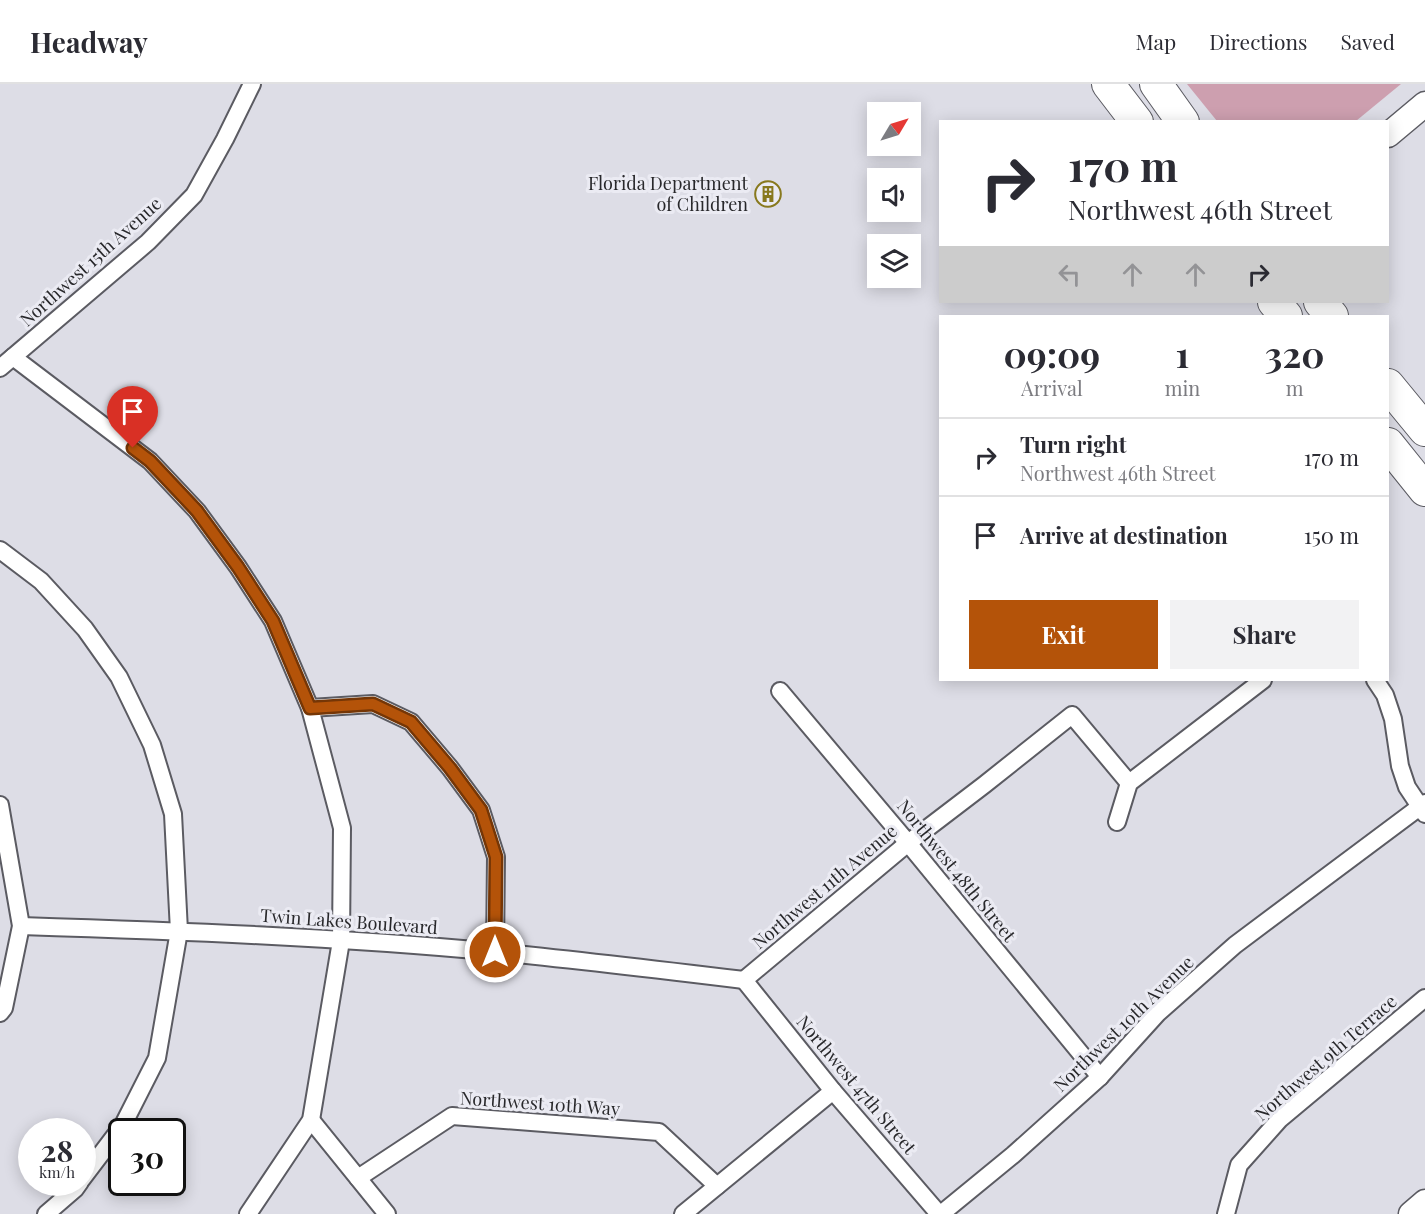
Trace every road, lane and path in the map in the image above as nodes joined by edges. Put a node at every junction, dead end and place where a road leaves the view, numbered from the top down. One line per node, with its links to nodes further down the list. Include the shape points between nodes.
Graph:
1 (252, 84): 14 (street, Northwest 15th Avenue, via 194,195 148,242)
2 (1108, 84): 5 (highway)
3 (1156, 84): 6 (highway)
4 (1423, 110): 7 (street)
5 (1135, 120)
6 (1182, 120)
7 (1389, 134)
8 (1275, 303): 11 (highway)
9 (1304, 303): 12 (highway)
10 (1321, 303): 13 (highway)
11 (1285, 315)
12 (1314, 315)
13 (1331, 315)
14 (13, 357): 15 (street, Northwest 15th Avenue); 26 (street, via 150,461 197,511 273,621)
15 (0, 368)
16 (1389, 386): 18 (highway)
17 (1389, 401): 19 (highway)
18 (1425, 430)
19 (1425, 436)
20 (1389, 445): 21 (highway)
21 (1425, 490)
22 (0, 550): 33 (street, via 41,581 85,629 119,677 152,745 173,814)
23 (1262, 681): 27 (street)
24 (1376, 681): 29 (street, via 1393,719 1407,787)
25 (780, 691): 31 (street, Northwest 48th Street)
26 (310, 708): 34 (street, via 342,828); 35 (street, via 373,704 411,722 450,768 481,810 496,857)
27 (1129, 783): 30 (street); 31 (street, Northwest 11th Avenue, via 1072,715)
28 (0, 805): 32 (street)
29 (1423, 808): 39 (street, Northwest 10th Avenue, via 1235,945 1158,1013)
30 (1117, 822)
31 (908, 843): 36 (street, Northwest 11th Avenue); 39 (street, Northwest 48th Street)
32 (21, 926): 33 (street, Twin Lakes Boulevard); 38 (street)
33 (179, 931): 34 (street, Twin Lakes Boulevard); 42 (street, via 157,1058 123,1125)
34 (341, 940): 35 (street, Twin Lakes Boulevard); 41 (street)
35 (495, 952): 36 (street, Twin Lakes Boulevard)
36 (744, 980): 40 (street, Northwest 47th Street)
37 (1425, 998): 52 (street, Northwest 9th Terrace, via 1280,1119 1239,1165)
38 (0, 1013)
39 (1100, 1077): 51 (street, Northwest 10th Avenue)
40 (833, 1091): 44 (street); 51 (street, Northwest 47th Street)
41 (311, 1120): 43 (street); 48 (street)
42 (96, 1161)
43 (358, 1178): 44 (street, Northwest 10th Way, via 452,1116 659,1132); 49 (street)
44 (717, 1186): 50 (street)
45 (67, 1196): 47 (street)
46 (1425, 1202): 53 (street)
47 (46, 1214)
48 (248, 1214)
49 (387, 1214)
50 (683, 1214)
51 (940, 1214)
52 (1226, 1214)
53 (1411, 1214)

